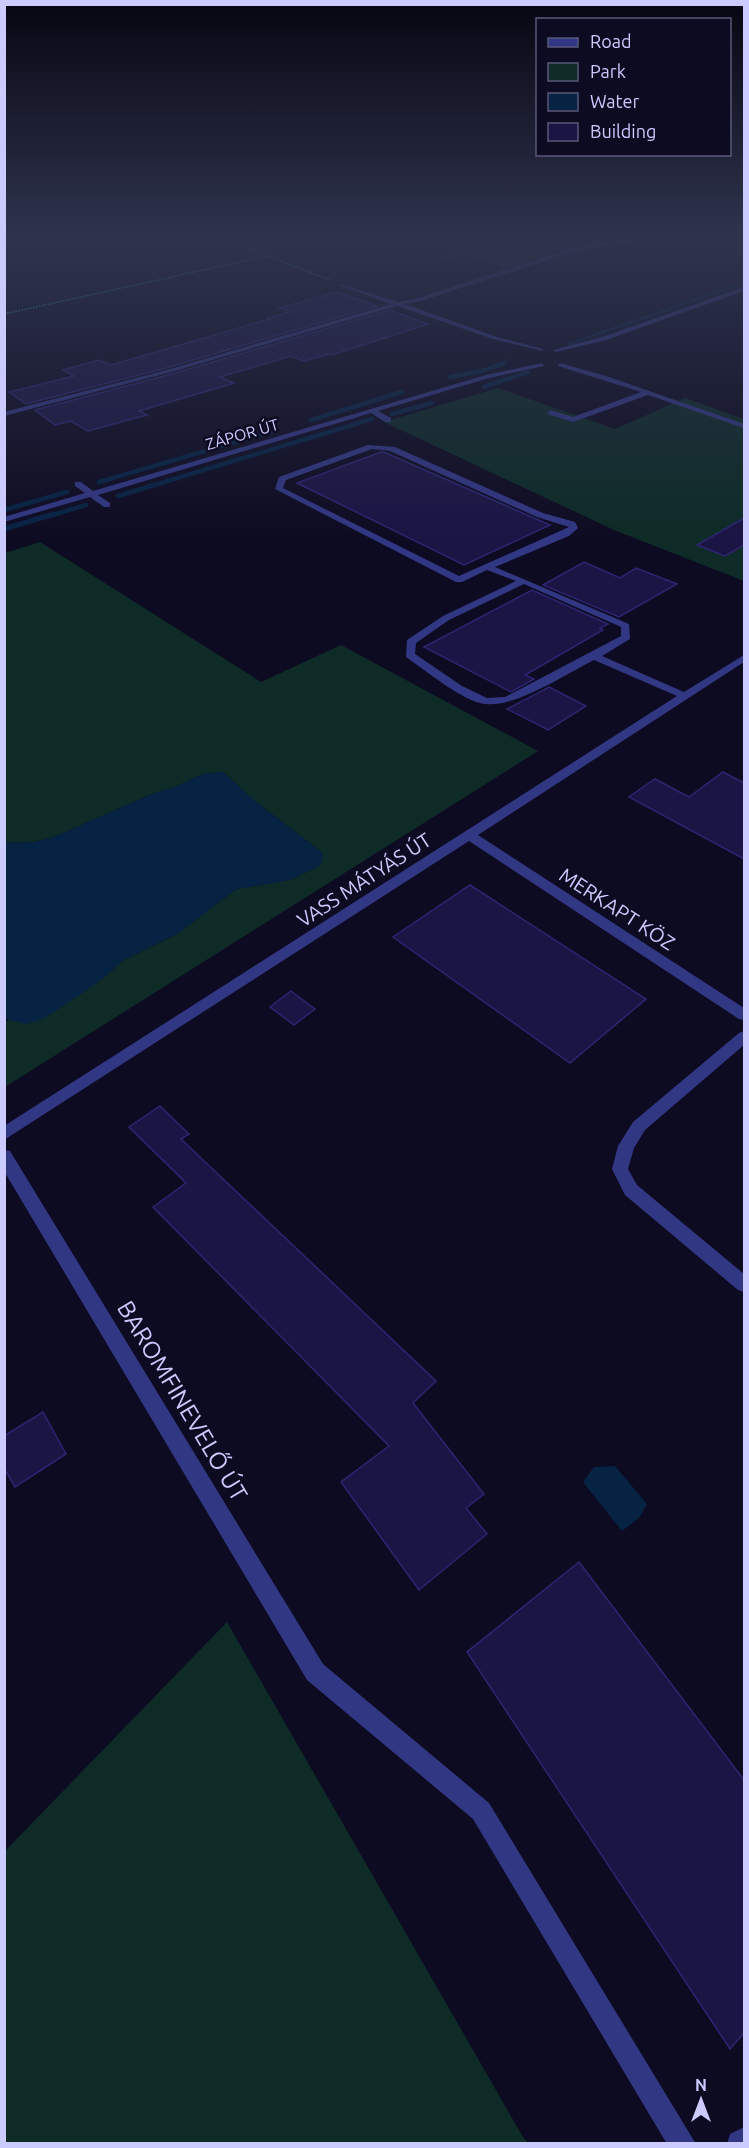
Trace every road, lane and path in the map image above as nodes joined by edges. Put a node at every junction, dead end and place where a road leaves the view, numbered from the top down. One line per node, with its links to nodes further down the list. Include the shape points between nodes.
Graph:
1 (280, 338): 15 (street)
2 (495, 338): 4 (street); 6 (street)
3 (604, 339): 5 (street); 7 (street)
4 (541, 350): 5 (street); 6 (street, ZÁPOR ÚT)
5 (556, 350): 7 (street)
6 (526, 357): 8 (street); 10 (street, ZÁPOR ÚT)
7 (572, 358): 9 (street); 11 (street)
8 (542, 365): 9 (street); 10 (street, ZÁPOR ÚT)
9 (560, 365): 11 (street)
10 (488, 376): 13 (street, ZÁPOR ÚT)
11 (604, 376): 12 (street)
12 (649, 392): 14 (street, via 573,420); 17 (street)
13 (372, 411): 16 (street); 19 (street, ZÁPOR ÚT, via 299,429)
14 (550, 412)
15 (4, 414)
16 (388, 420)
17 (744, 426)
18 (78, 484): 19 (street)
19 (92, 494): 20 (street); 21 (street, ZÁPOR ÚT)
20 (108, 505)
21 (4, 520)
22 (487, 567): 22 (street, via 459,580 279,489 282,479 371,447 392,449 574,528); 23 (street)
23 (525, 581): 24 (street, via 626,626 626,637); 24 (street, via 446,618 411,642 410,655 458,688 486,701 507,700)
24 (594, 656): 26 (street)
25 (744, 658): 26 (street, VASS MÁTYÁS ÚT)
26 (685, 696): 27 (street, VASS MÁTYÁS ÚT)
27 (469, 835): 28 (street, MERKAPT KÖZ); 30 (street, VASS MÁTYÁS ÚT)
28 (744, 1015)
29 (744, 1037): 32 (street, via 639,1126 626,1146 620,1169 630,1190)
30 (4, 1134)
31 (4, 1156): 34 (street, BAROMFINEVELŐ ÚT, via 315,1672 481,1811)
32 (744, 1284)
33 (744, 2141): 35 (street)
34 (683, 2144)
35 (740, 2144)

